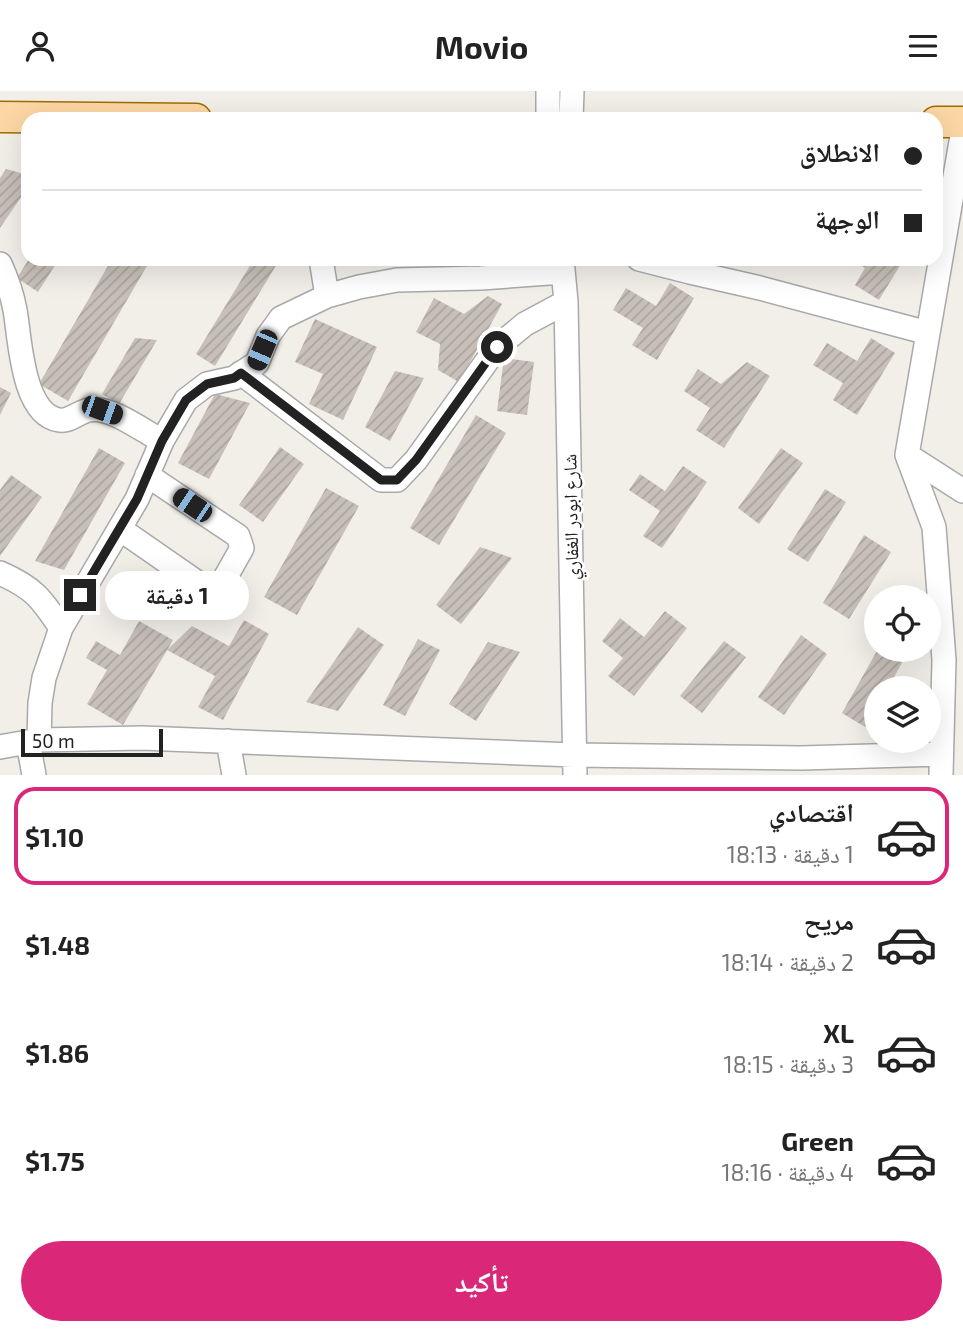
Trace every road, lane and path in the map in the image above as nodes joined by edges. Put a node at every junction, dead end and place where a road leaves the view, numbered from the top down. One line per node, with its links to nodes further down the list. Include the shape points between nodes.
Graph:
1 (548, 91): 3 (street)
2 (572, 91): 4 (street)
3 (548, 112)
4 (571, 112)
5 (2, 122): 6 (main road)
6 (21, 122)
7 (943, 122): 8 (main road)
8 (963, 122)
9 (963, 130): 10 (street)
10 (943, 246)
11 (0, 264): 20 (street, via 15,309 26,380 39,407 58,420 102,410)
12 (322, 266): 16 (street)
13 (563, 266): 16 (street, via 481,278 397,280); 17 (street, شارع ابودر الغفاري)
14 (666, 266): 18 (street)
15 (940, 266): 18 (street)
16 (327, 296): 19 (street, via 281,318 257,363)
17 (566, 302): 19 (street, via 525,324 497,347 397,480 381,480); 30 (street, شارع ابودر الغفاري)
18 (928, 333): 21 (street)
19 (241, 373): 20 (street, via 207,384 186,400)
20 (162, 441): 22 (street)
21 (907, 455): 23 (street); 31 (street, via 934,527 944,660)
22 (147, 475): 24 (street); 24 (street, via 238,536 242,548 220,587 210,589)
23 (963, 491)
24 (120, 529): 26 (street)
25 (0, 573): 26 (street, via 31,589)
26 (61, 628): 27 (street, via 44,678)
27 (33, 741): 28 (street); 29 (street); 33 (street)
28 (228, 741): 30 (street); 34 (street)
29 (0, 747)
30 (575, 765): 32 (street)
31 (941, 765): 32 (street)
32 (801, 766)
33 (34, 775)
34 (234, 775)

